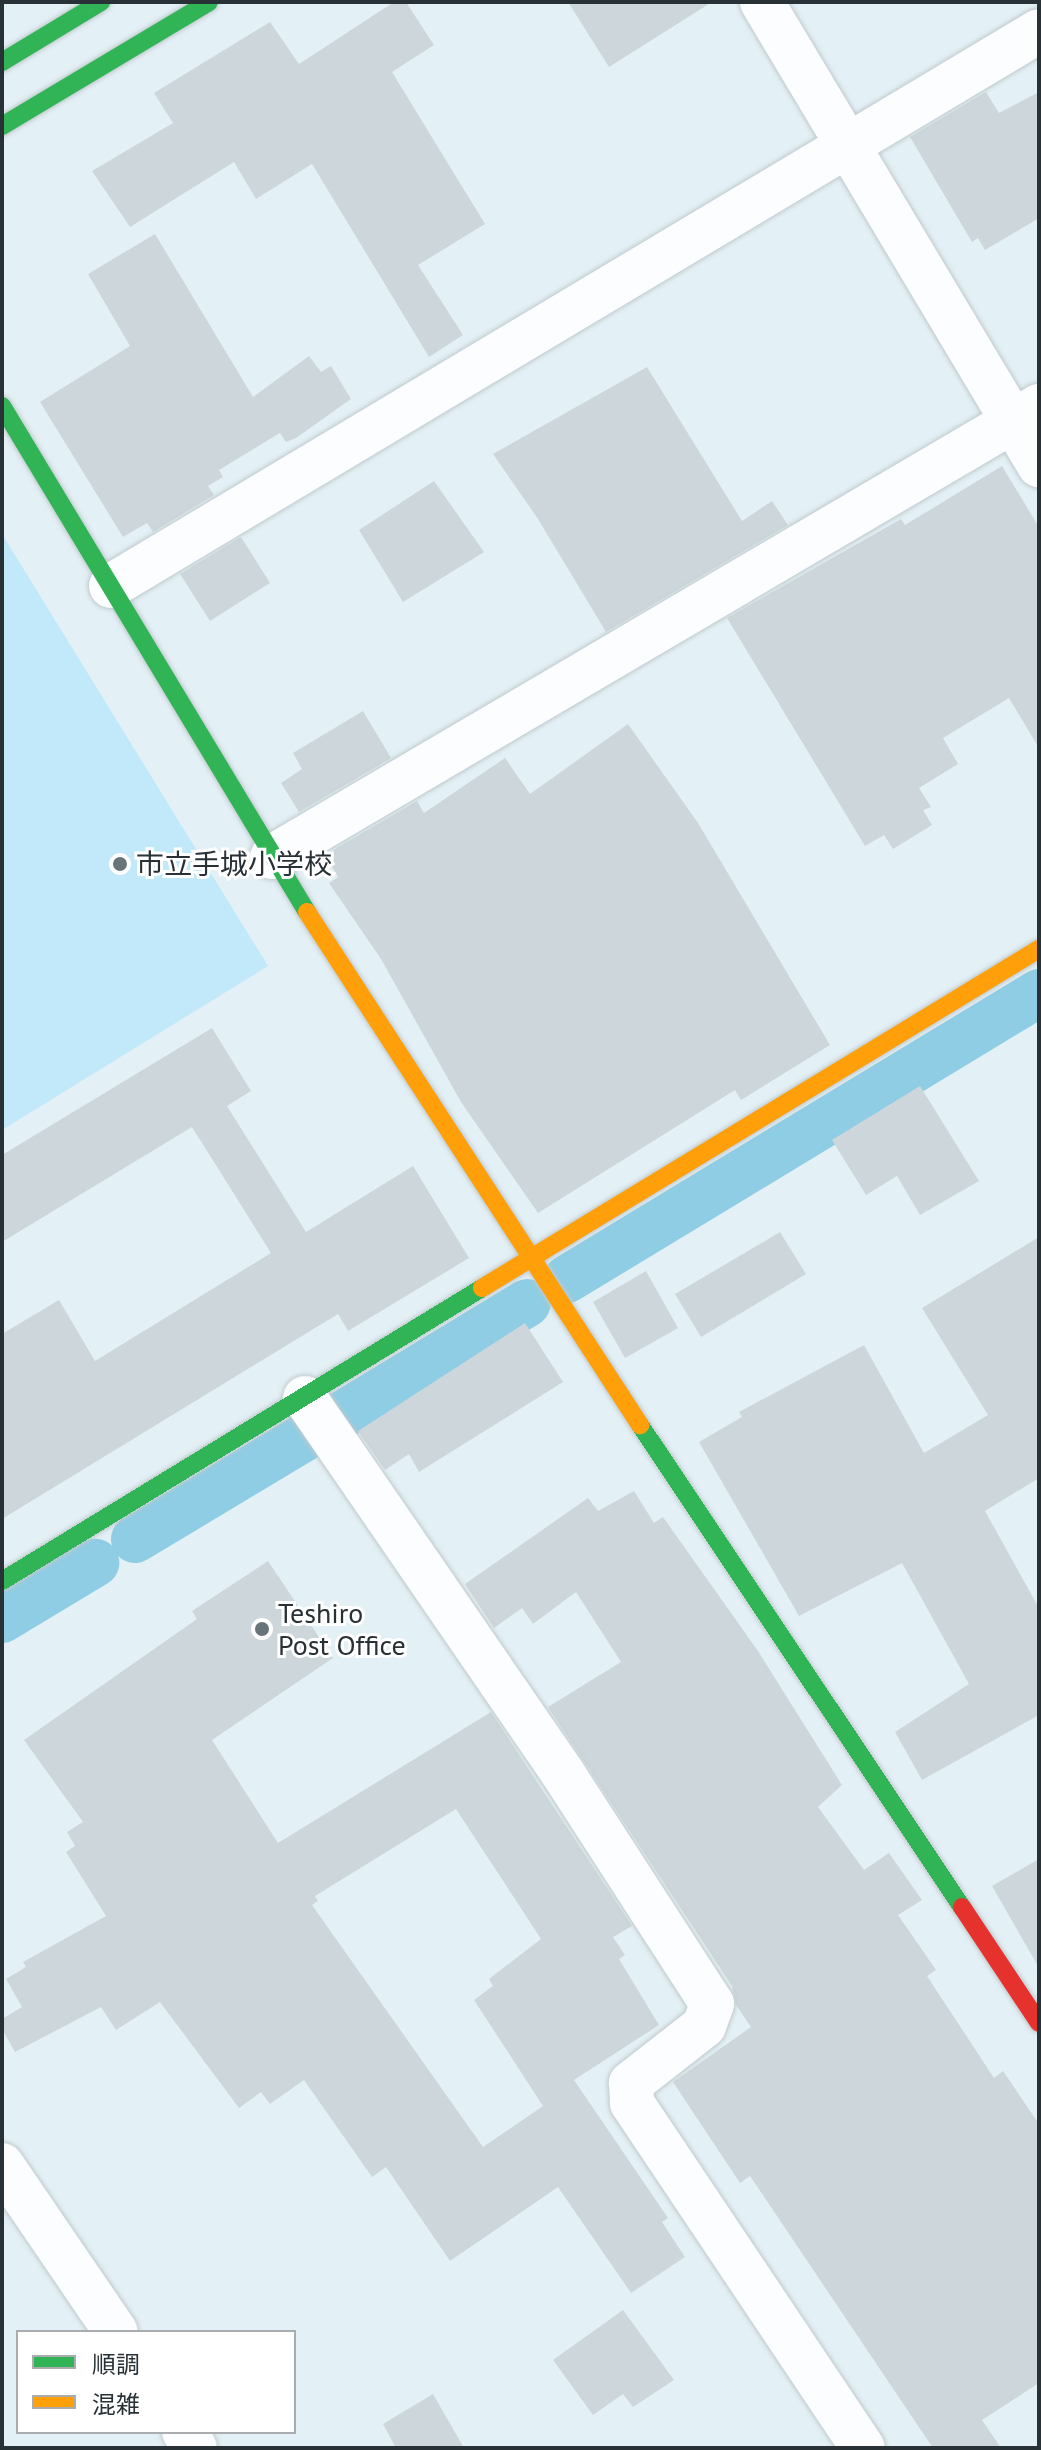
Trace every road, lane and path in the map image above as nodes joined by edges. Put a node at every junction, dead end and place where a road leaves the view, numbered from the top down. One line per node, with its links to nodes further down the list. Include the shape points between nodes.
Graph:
1 (101, 2): 5 (street)
2 (209, 2): 6 (street)
3 (762, 2): 7 (street)
4 (1039, 31): 7 (street)
5 (2, 62)
6 (2, 126)
7 (851, 143): 9 (street); 11 (street)
8 (2, 406): 11 (street)
9 (1026, 414): 10 (street); 12 (street)
10 (1039, 465)
11 (111, 586): 12 (street)
12 (272, 857): 14 (street)
13 (1039, 949): 14 (street)
14 (531, 1262): 15 (street); 17 (street)
15 (305, 1398): 16 (street); 20 (street, via 562,1772 712,2004 704,2026 631,2083 632,2103)
16 (2, 1581)
17 (1039, 2023)
18 (2, 2165): 19 (street)
19 (115, 2330)
20 (863, 2448)

